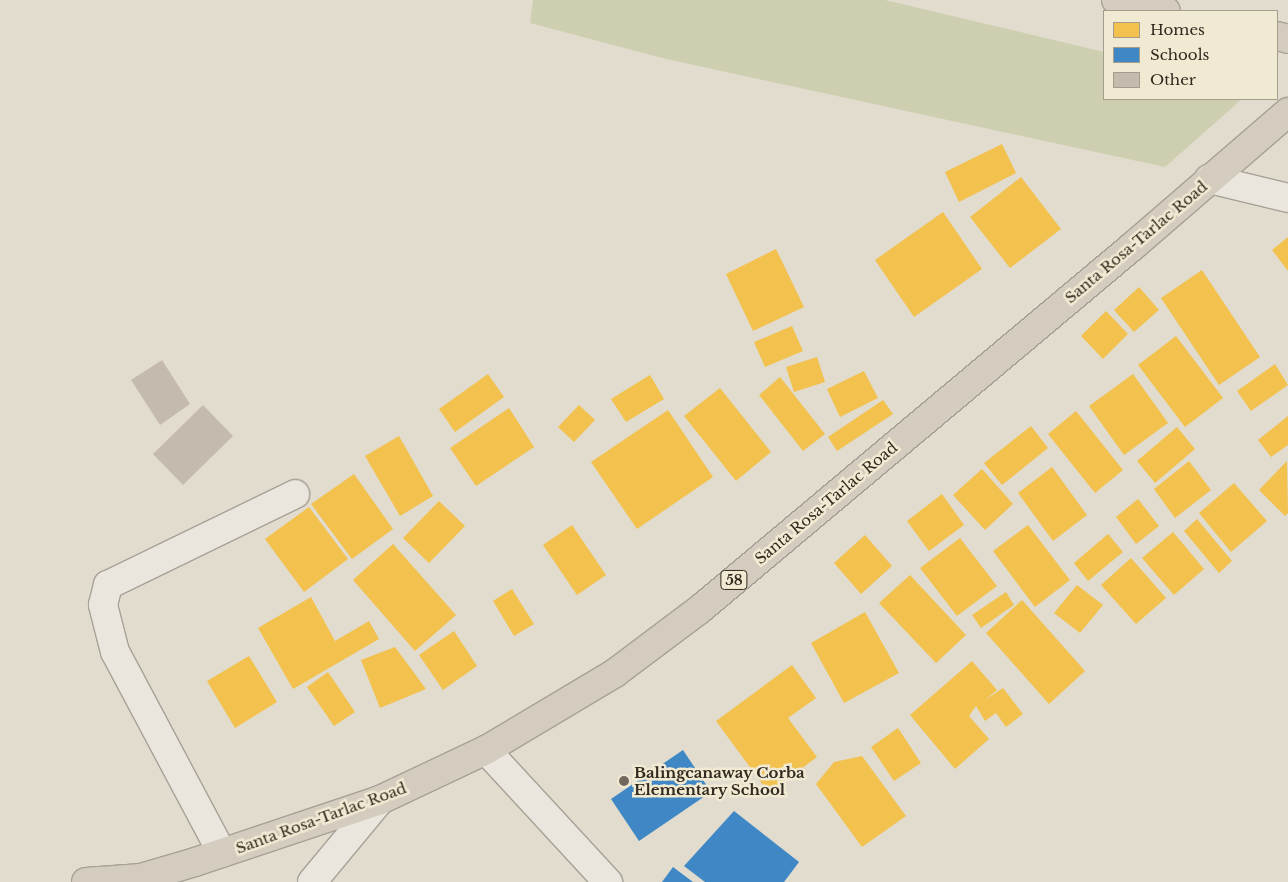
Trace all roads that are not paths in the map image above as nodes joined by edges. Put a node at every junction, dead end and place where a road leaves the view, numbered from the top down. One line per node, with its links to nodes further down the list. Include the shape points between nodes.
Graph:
1 (1116, 0): 2 (highway)
2 (1161, 10)
3 (1288, 112): 4 (highway, Santa Rosa-Tarlac Road / 58)
4 (1209, 179): 5 (street); 7 (highway, Santa Rosa-Tarlac Road / 58, via 698,610 615,673)
5 (1288, 198)
6 (295, 494): 9 (street, via 108,585 103,605 115,652)
7 (486, 750): 8 (highway, Santa Rosa-Tarlac Road / 58); 14 (street)
8 (380, 800): 9 (highway, Santa Rosa-Tarlac Road / 58); 13 (street)
9 (222, 853): 10 (highway, Santa Rosa-Tarlac Road / 58)
10 (200, 872): 11 (highway, Santa Rosa-Tarlac Road / 58)
11 (142, 880): 12 (highway, Santa Rosa-Tarlac Road / 58)
12 (86, 882)
13 (312, 882)
14 (608, 882)

